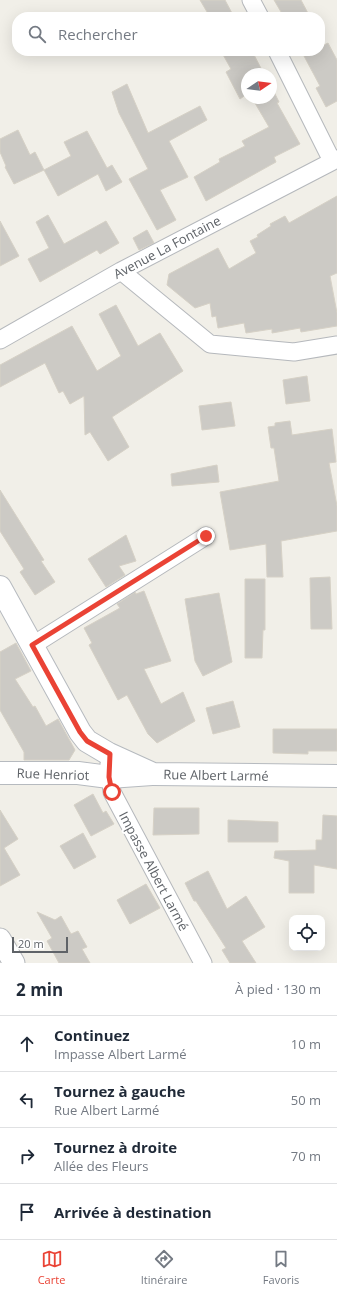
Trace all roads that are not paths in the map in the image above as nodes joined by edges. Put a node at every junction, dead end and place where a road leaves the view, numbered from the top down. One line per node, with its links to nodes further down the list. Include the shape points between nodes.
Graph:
1 (251, 0): 2 (street)
2 (257, 12)
3 (280, 56): 4 (street)
4 (335, 160): 5 (street, Avenue La Fontaine)
5 (121, 271): 6 (street, Avenue La Fontaine); 7 (street, via 210,344 294,352)
6 (0, 340)
7 (337, 346)
8 (206, 536): 10 (street)
9 (0, 587): 10 (main road, Rue Albert Larmé)
10 (32, 645): 11 (main road, Rue Albert Larmé)
11 (87, 741): 12 (main road, Rue Albert Larmé); 14 (main road, via 89,760)
12 (110, 754): 15 (main road, Rue Albert Larmé); 17 (street, Impasse Albert Larmé)
13 (0, 773): 14 (main road, Rue Henriot)
14 (78, 774): 17 (main road, Rue Henriot)
15 (153, 774): 16 (main road, Rue Albert Larmé); 17 (main road, Rue Henriot)
16 (337, 776)
17 (109, 777): 20 (street, Impasse Albert Larmé, via 112,792)
18 (0, 938): 19 (street)
19 (14, 963)
20 (203, 963)

